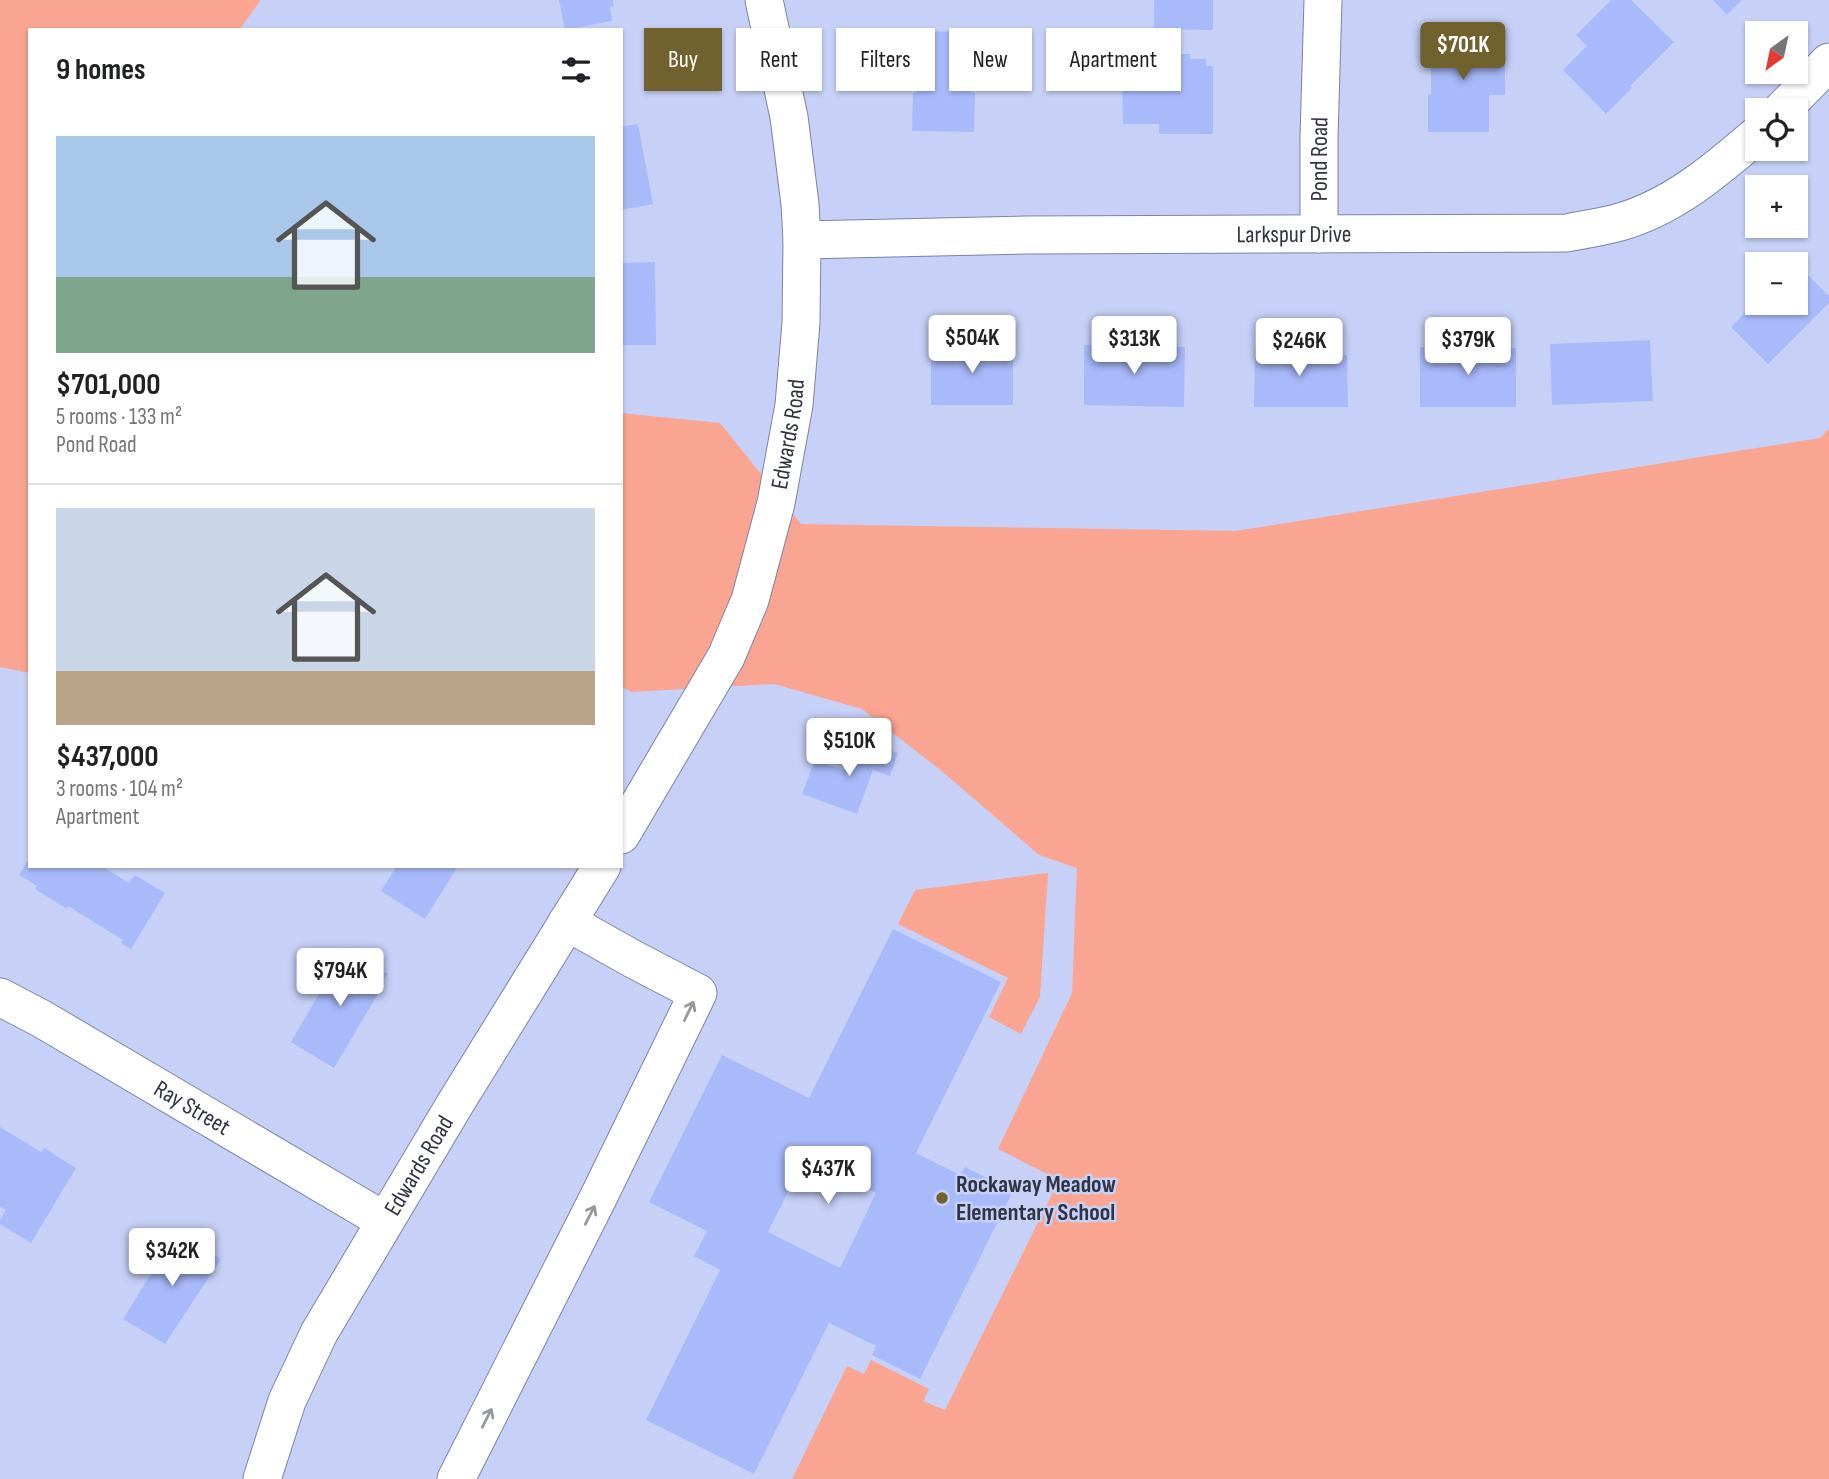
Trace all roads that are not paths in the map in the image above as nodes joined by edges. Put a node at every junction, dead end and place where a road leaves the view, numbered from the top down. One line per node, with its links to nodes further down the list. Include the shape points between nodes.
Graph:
1 (764, 0): 7 (street, Edwards Road, via 789,117)
2 (1322, 0): 6 (street, Pond Road)
3 (1829, 62): 4 (street)
4 (1794, 98)
5 (1745, 145): 6 (street, Larkspur Drive, via 1668,202 1622,222 1567,233)
6 (1319, 234): 7 (street, Larkspur Drive)
7 (802, 240): 8 (street, Edwards Road, via 794,405 776,503 750,600 726,657)
8 (623, 832)
9 (601, 868): 10 (street, Edwards Road)
10 (567, 922): 12 (street, Edwards Road); 14 (street, one-way to 10, via 698,993)
11 (0, 996): 12 (street, Ray Street)
12 (385, 1221): 13 (street, Edwards Road, via 319,1333 287,1401)
13 (262, 1479)
14 (456, 1479)

